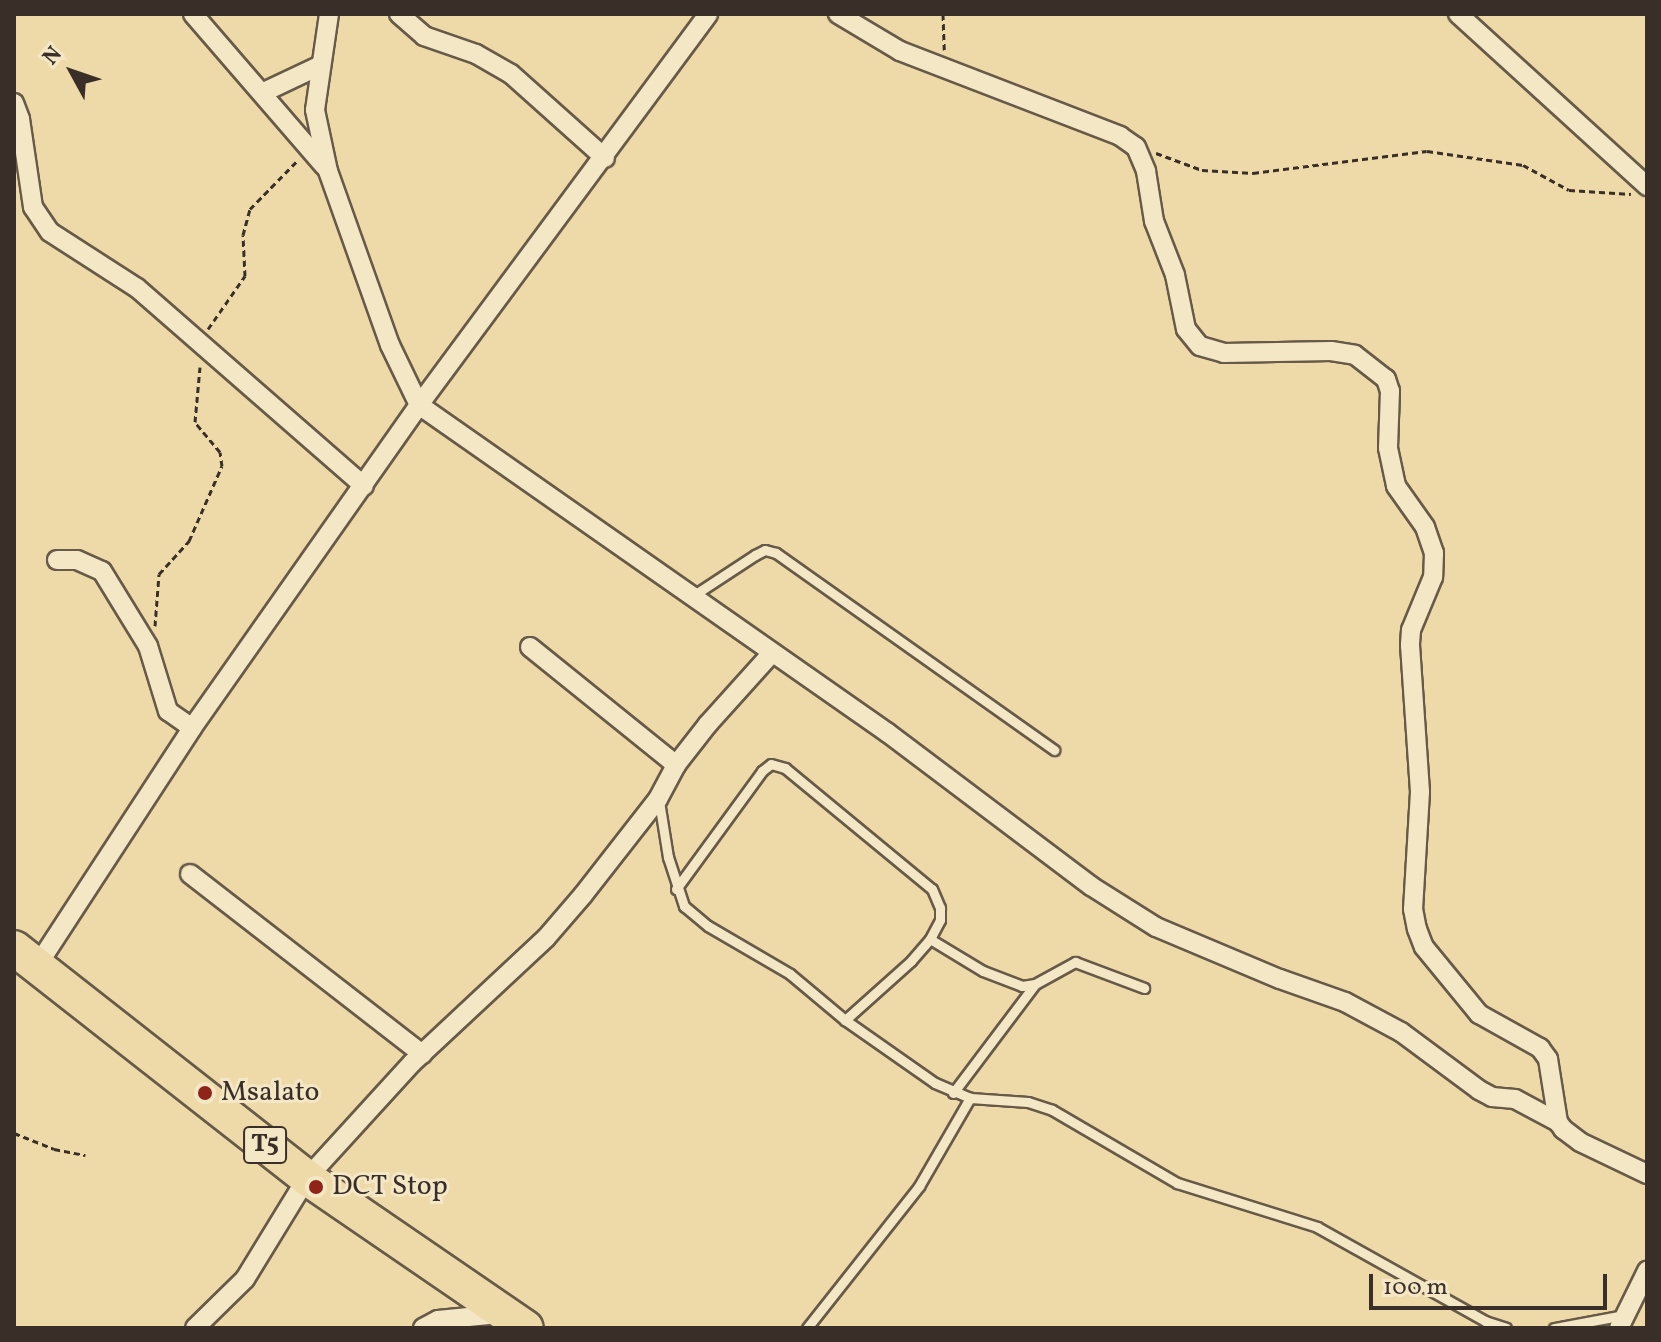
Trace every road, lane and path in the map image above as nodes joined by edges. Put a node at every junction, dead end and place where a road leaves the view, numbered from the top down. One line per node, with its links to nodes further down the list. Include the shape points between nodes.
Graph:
1 (193, 14): 10 (street)
2 (329, 14): 8 (street)
3 (399, 14): 14 (street, via 424,36 476,54 511,74)
4 (708, 14): 14 (street)
5 (838, 14): 9 (street, via 900,51)
6 (943, 14): 9 (path)
7 (1458, 14): 16 (street)
8 (319, 66): 10 (street); 15 (street, via 315,110)
9 (946, 69): 13 (street, via 1120,136)
10 (264, 92): 12 (street)
11 (14, 103): 18 (street)
12 (307, 143): 15 (street); 19 (path, via 297,161 250,209 243,235 245,276)
13 (1136, 147): 16 (path, via 1202,170 1231,173 1296,170 1427,151 1523,165 1569,190); 41 (street, via 1191,339 1224,353 1355,355 1386,379 1388,448 1396,486 1425,527 1434,553 1433,577 1410,645 1420,792 1413,909 1417,929 1424,947 1466,1002 1540,1048 1548,1059)
14 (605, 158): 20 (street)
15 (328, 171): 20 (street, via 390,345)
16 (1643, 190)
17 (14, 194): 18 (street)
18 (33, 207): 19 (street, via 63,243 137,288)
19 (201, 344): 21 (street); 26 (path, via 195,422 220,452 222,466 189,541 159,574)
20 (419, 405): 21 (street); 23 (street)
21 (364, 486): 27 (street)
22 (57, 560): 26 (street, via 77,560 102,571)
23 (691, 597): 25 (street); 28 (lane, via 755,555 765,550 776,553)
24 (530, 647): 29 (street)
25 (772, 653): 29 (street); 41 (street, via 1091,886 1156,927 1345,1002 1401,1032 1479,1090 1515,1099)
26 (153, 657): 27 (street, via 168,711)
27 (192, 728): 34 (street)
28 (1054, 750)
29 (676, 765): 30 (street)
30 (658, 799): 32 (lane); 38 (street, via 546,938)
31 (190, 874): 38 (street)
32 (676, 889): 33 (lane, via 771,764 785,768 932,889 940,920); 37 (lane, via 694,916 790,974)
33 (930, 939): 35 (lane, via 1005,982); 37 (lane)
34 (26, 957): 45 (highway, T5)
35 (1035, 984): 36 (lane, via 1075,962); 39 (lane)
36 (1144, 988)
37 (845, 1020): 39 (lane)
38 (422, 1054): 45 (street)
39 (953, 1093): 40 (lane)
40 (970, 1098): 51 (lane, via 919,1186); 52 (lane, via 1028,1102 1052,1110 1177,1183 1317,1227)
41 (1558, 1122): 44 (street, via 1580,1142)
42 (14, 1133): 43 (path)
43 (85, 1155)
44 (1647, 1174)
45 (307, 1178): 47 (highway, T5); 49 (street, via 245,1279)
46 (1647, 1271): 48 (street)
47 (516, 1321): 50 (street, via 464,1315)
48 (1622, 1322): 53 (lane)
49 (195, 1328)
50 (423, 1328)
51 (807, 1328)
52 (1506, 1328)
53 (1554, 1328)

